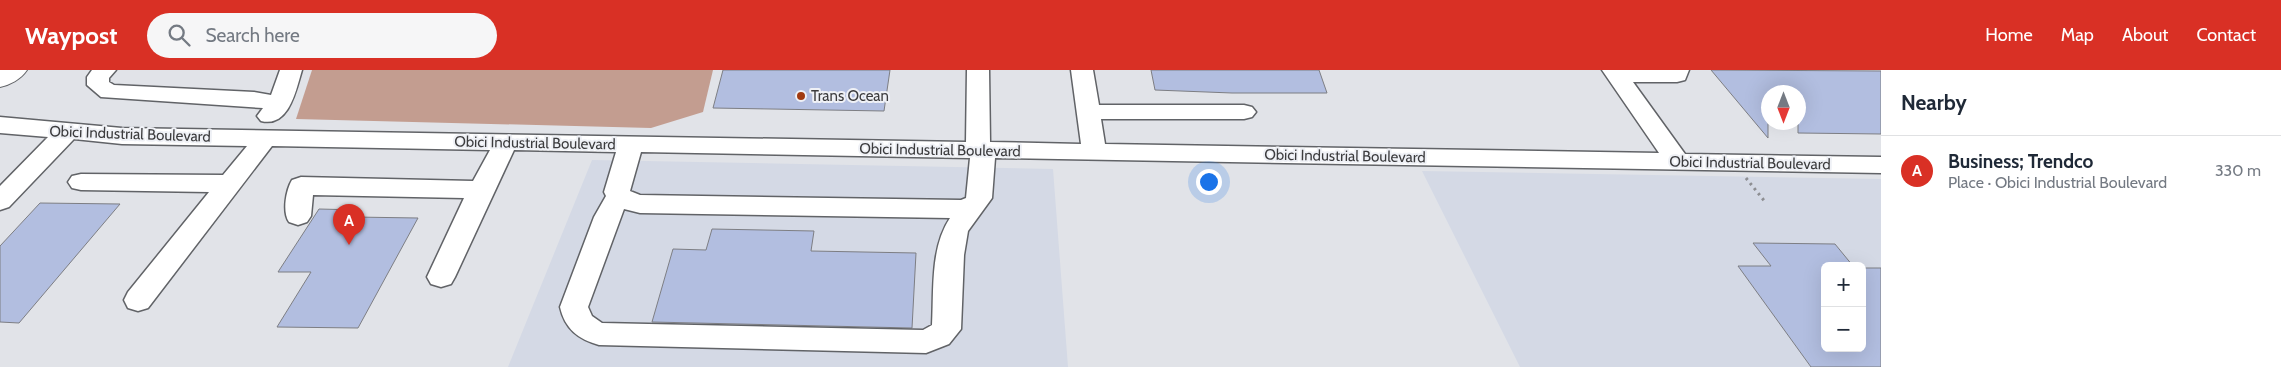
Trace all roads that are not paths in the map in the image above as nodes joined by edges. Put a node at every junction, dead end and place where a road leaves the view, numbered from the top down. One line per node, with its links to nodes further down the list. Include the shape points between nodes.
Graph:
1 (15, 70): 8 (main road)
2 (105, 70): 9 (street, via 98,77 98,85 109,92)
3 (291, 70): 9 (street)
4 (978, 70): 17 (street)
5 (1082, 70): 10 (street)
6 (1678, 70): 7 (street, via 1676,76)
7 (1615, 72): 19 (street)
8 (0, 80)
9 (280, 103): 14 (street)
10 (1088, 112): 11 (street); 18 (street)
11 (1244, 112)
12 (0, 126): 13 (street, Obici Industrial Boulevard)
13 (67, 132): 14 (street, Obici Industrial Boulevard); 25 (street)
14 (259, 138): 15 (street, Obici Industrial Boulevard); 22 (street)
15 (506, 142): 16 (street, Obici Industrial Boulevard); 23 (street)
16 (631, 144): 17 (street, Obici Industrial Boulevard); 24 (street, via 617,186)
17 (981, 150): 18 (street, Obici Industrial Boulevard); 26 (street, via 979,198)
18 (1094, 152): 19 (street, Obici Industrial Boulevard)
19 (1678, 162): 20 (street, Obici Industrial Boulevard)
20 (1881, 165)
21 (81, 182): 22 (street)
22 (230, 184): 29 (street)
23 (481, 190): 27 (street, via 301,186); 28 (street)
24 (619, 196): 26 (street, via 640,204); 26 (street, via 607,217 574,307 576,319 585,328 599,334 926,342 940,336 946,329 950,255 956,231)
25 (0, 201)
26 (970, 207)
27 (298, 216)
28 (441, 277)
29 (138, 300)

